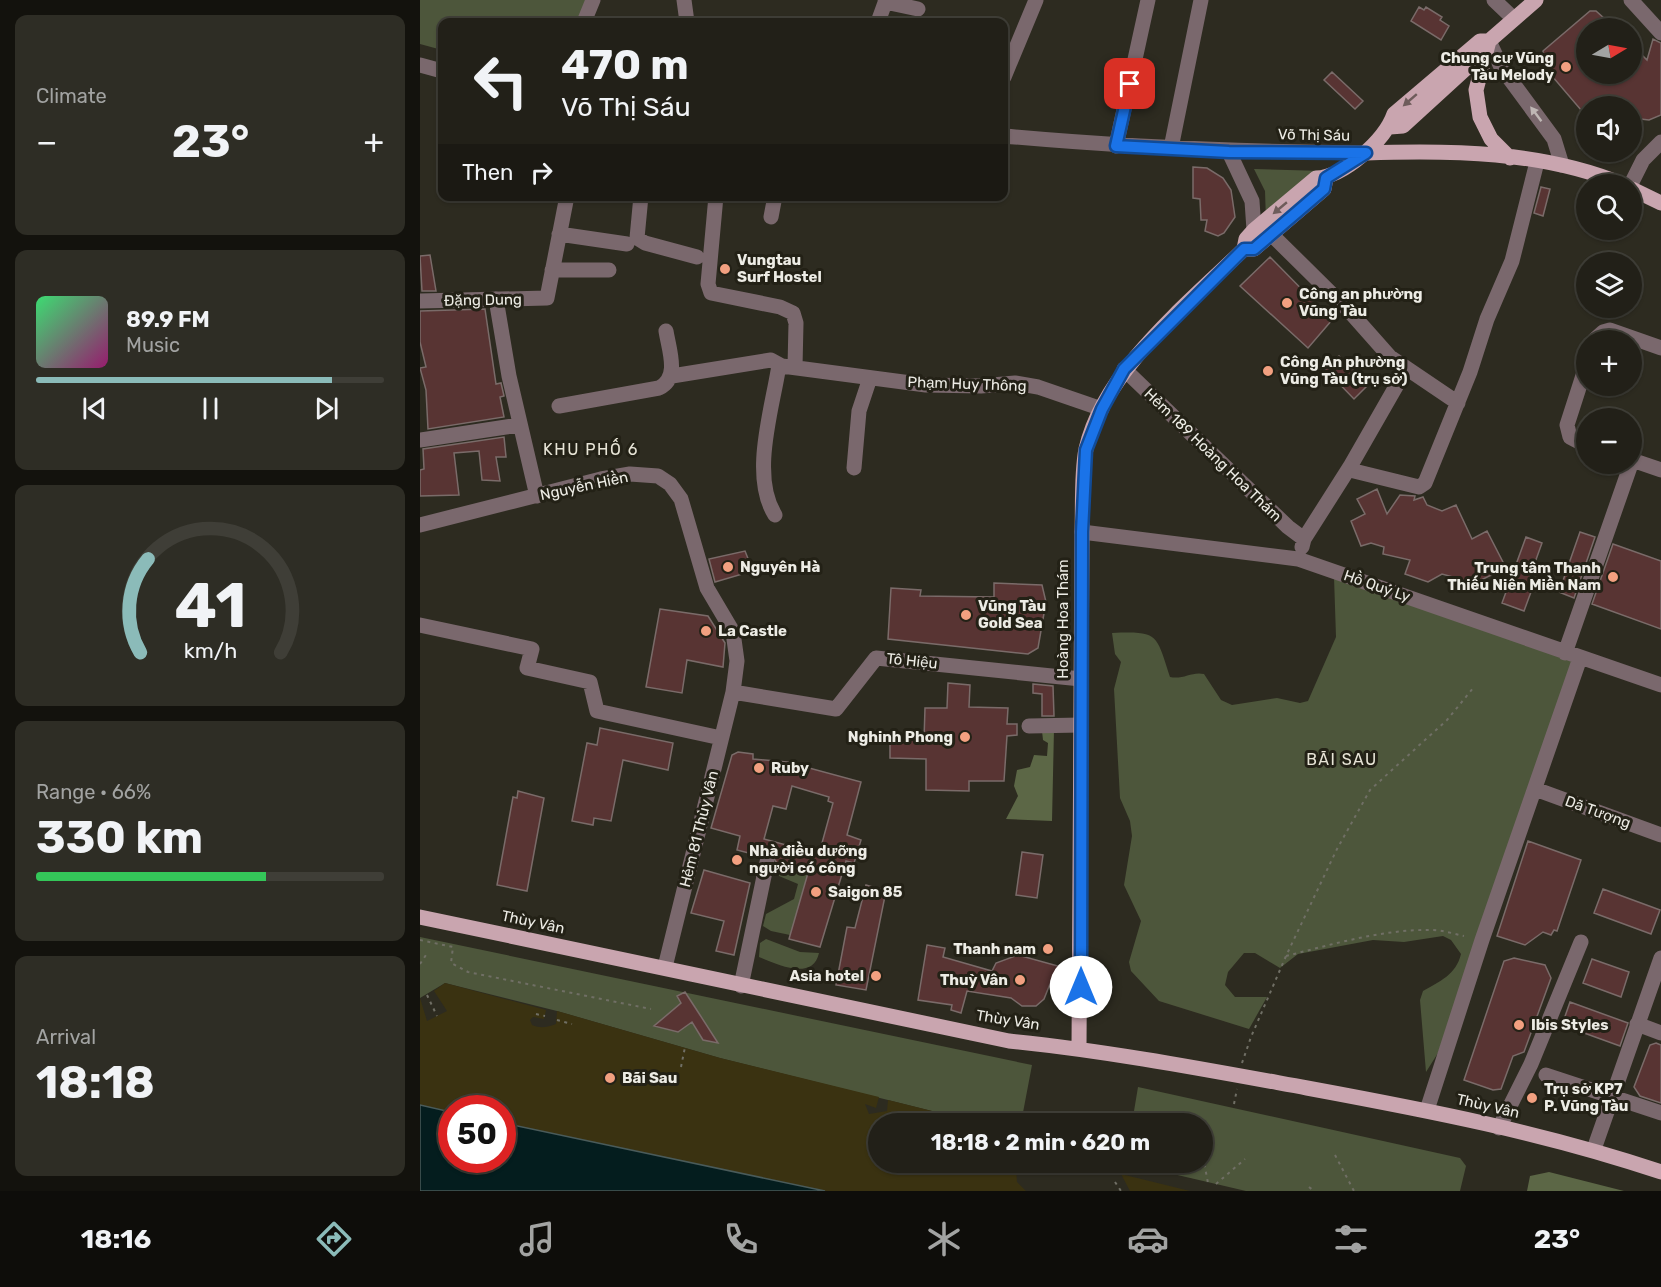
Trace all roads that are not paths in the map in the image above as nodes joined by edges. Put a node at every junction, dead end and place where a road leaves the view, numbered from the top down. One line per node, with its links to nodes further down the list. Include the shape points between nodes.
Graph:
1 (592, 0): 11 (street)
2 (684, 0): 12 (street)
3 (1036, 0): 18 (street)
4 (1148, 0): 22 (street)
5 (1201, 0): 23 (street)
6 (1494, 0): 14 (street)
7 (1536, 0): 14 (main road, Hoàng Hoa Thám)
8 (1631, 0): 15 (street)
9 (886, 1): 10 (street); 13 (street)
10 (918, 9)
11 (585, 18)
12 (686, 18)
13 (880, 18)
14 (1514, 19): 16 (main road, Hoàng Hoa Thám)
15 (1661, 33)
16 (1488, 46): 25 (main road, Hoàng Hoa Thám, via 1480,40 1394,114 1390,127); 26 (main road, via 1476,90 1479,111 1491,139); 28 (street, one-way to 16, via 1554,139)
17 (420, 65): 19 (street)
18 (1008, 67)
19 (438, 70)
20 (1008, 136): 22 (street, Võ Thị Sáu)
21 (1661, 142): 30 (street, via 1643,160)
22 (1116, 146): 23 (street, Võ Thị Sáu)
23 (1171, 148): 24 (street, Võ Thị Sáu)
24 (1229, 152): 25 (street, Võ Thị Sáu); 39 (street, via 1250,195)
25 (1366, 153): 26 (main road, Võ Thị Sáu, via 1446,151); 31 (main road, Hoàng Hoa Thám)
26 (1510, 158): 27 (main road, Võ Thị Sáu)
27 (1537, 162): 28 (main road, Võ Thị Sáu); 58 (street, via 1512,261)
28 (1562, 165): 29 (main road, Võ Thị Sáu)
29 (1590, 174)
30 (1636, 174)
31 (1326, 178): 39 (main road, Hoàng Hoa Thám, one-way to 39, via 1316,178); 41 (main road, Hoàng Hoa Thám, via 1324,189)
32 (1642, 194): 37 (main road)
33 (566, 201): 40 (street)
34 (640, 201): 44 (street, via 636,238)
35 (716, 201): 52 (street, via 708,284 711,293 793,313 796,323)
36 (774, 201): 38 (street)
37 (1661, 203)
38 (771, 218)
39 (1254, 230): 43 (main road, Hoàng Hoa Thám)
40 (559, 234): 42 (street); 45 (street)
41 (1271, 234): 43 (main road, Hoàng Hoa Thám, via 1254,249); 54 (street)
42 (627, 244)
43 (1244, 249): 53 (main road, Hoàng Hoa Thám)
44 (697, 257)
45 (552, 270): 46 (street); 47 (street, Đặng Dung, via 547,298)
46 (609, 270)
47 (496, 298): 48 (street, Đặng Dung); 61 (street)
48 (420, 301)
49 (666, 331): 55 (street)
50 (1642, 341): 51 (street)
51 (1661, 348)
52 (788, 367): 55 (street, Phạm Huy Thông, via 771,360); 56 (street, Phạm Huy Thông); 70 (street, via 778,371 762,477)
53 (1124, 369): 60 (main road, Hoàng Hoa Thám); 73 (street, Hẻm 189 Hoàng Hoa Thám)
54 (1406, 369): 58 (street); 65 (street)
55 (672, 376): 59 (street, via 659,388)
56 (870, 378): 60 (street, Phạm Huy Thông, via 958,387 1015,383); 66 (street, via 858,418)
57 (1576, 396): 63 (street, via 1567,425 1570,437)
58 (1458, 403): 65 (street, via 1425,483 1419,487 1354,471)
59 (559, 406)
60 (1102, 409): 72 (main road, Hoàng Hoa Thám, via 1086,450)
61 (519, 425): 62 (street); 69 (street)
62 (420, 440)
63 (1576, 440)
64 (1642, 464): 67 (street)
65 (1351, 465): 73 (street)
66 (854, 468)
67 (1661, 470)
68 (1628, 474): 76 (street)
69 (537, 496): 71 (street, Nguyễn Hiền); 79 (street, Nguyễn Hiền, via 630,474 658,476 670,484 687,516 706,588 732,632 737,661)
70 (775, 515)
71 (420, 525)
72 (1082, 532): 74 (street, Hồ Quý Ly); 77 (main road, Hoàng Hoa Thám)
73 (1304, 539): 74 (street)
74 (1298, 559): 76 (street, Hồ Quý Ly)
75 (420, 625): 82 (street, via 532,649 527,668 590,682 597,711)
76 (1573, 655): 78 (street, Hồ Quý Ly); 83 (street)
77 (1081, 680): 79 (street, Tô Hiệu, via 876,658 836,709); 80 (main road, Hoàng Hoa Thám)
78 (1661, 686)
79 (733, 692): 82 (street, Hẻm 81 Thùy Vân)
80 (1081, 725): 81 (street); 93 (main road, Hoàng Hoa Thám)
81 (1029, 726)
82 (721, 738): 89 (street, Hẻm 81 Thùy Vân)
83 (1535, 789): 84 (street, Dã Tượng); 96 (street)
84 (1661, 835)
85 (767, 862): 90 (street)
86 (420, 917): 89 (main road, Thùy Vân)
87 (1581, 942): 98 (street, via 1531,1064)
88 (1661, 958): 91 (street)
89 (665, 968): 90 (main road, Thùy Vân)
90 (741, 986): 93 (main road, Thùy Vân, via 1009,1041)
91 (1637, 1024): 92 (street); 95 (street)
92 (1661, 1033)
93 (1079, 1048): 96 (main road, Thùy Vân)
94 (1546, 1075): 95 (street)
95 (1612, 1096): 97 (street); 99 (street)
96 (1427, 1110): 98 (main road, Thùy Vân)
97 (1661, 1113)
98 (1499, 1128): 99 (main road, Thùy Vân)
99 (1594, 1149): 100 (main road, Thùy Vân)
100 (1661, 1172)

